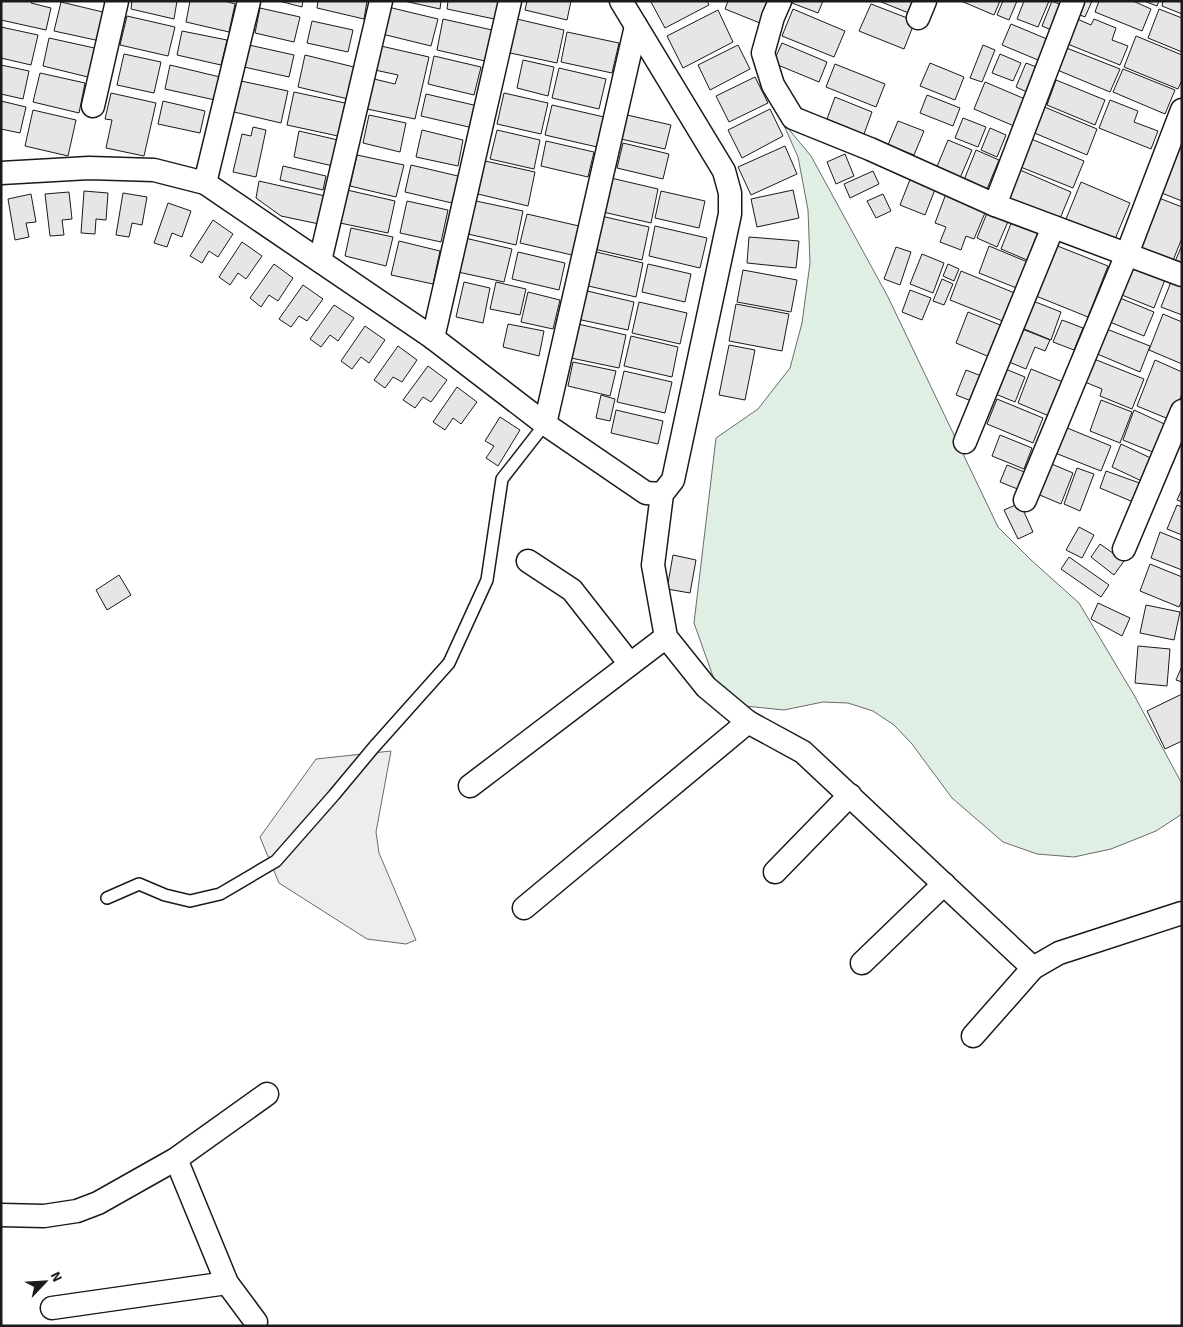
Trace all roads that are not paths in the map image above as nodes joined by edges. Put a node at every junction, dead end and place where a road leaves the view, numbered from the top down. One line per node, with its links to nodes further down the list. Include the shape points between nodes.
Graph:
1 (117, 1): 9 (street)
2 (249, 1): 12 (street)
3 (381, 1): 16 (street)
4 (510, 1): 18 (street)
5 (621, 1): 8 (street)
6 (780, 1): 13 (street, via 763,53 773,85 793,118)
7 (1073, 1): 13 (street)
8 (636, 26): 20 (street); 22 (street, via 724,171 730,193 730,214 674,480)
9 (92, 106)
10 (1182, 110): 15 (street)
11 (1, 173): 12 (street, via 89,168 154,170)
12 (205, 183): 16 (street)
13 (995, 205): 14 (street)
14 (1053, 227): 15 (street); 21 (street)
15 (1127, 254): 17 (street); 23 (street)
16 (320, 261): 18 (street)
17 (1182, 275)
18 (433, 338): 20 (street)
19 (1182, 411): 24 (street)
20 (545, 424): 22 (street, via 646,494); 33 (lane, via 502,479 487,580 449,663 276,861 220,894 190,901 164,895 139,884)
21 (965, 442)
22 (662, 494): 26 (street, via 653,565)
23 (1025, 500)
24 (1124, 549)
25 (528, 561): 27 (street, via 572,590)
26 (666, 637): 27 (street); 28 (street, via 706,687)
27 (630, 664): 29 (street)
28 (748, 722): 30 (street, via 803,752); 34 (street)
29 (470, 786)
30 (850, 795): 31 (street); 32 (street)
31 (775, 872)
32 (944, 884): 36 (street); 37 (street)
33 (107, 898)
34 (524, 908)
35 (1182, 913): 37 (street, via 1059,953)
36 (862, 963)
37 (1034, 968): 38 (street)
38 (973, 1036)
39 (267, 1094): 40 (street)
40 (176, 1159): 41 (street, via 98,1203 77,1211 44,1216); 42 (street)
41 (1, 1215)
42 (227, 1283): 43 (street); 44 (street)
43 (52, 1308)
44 (256, 1322)

